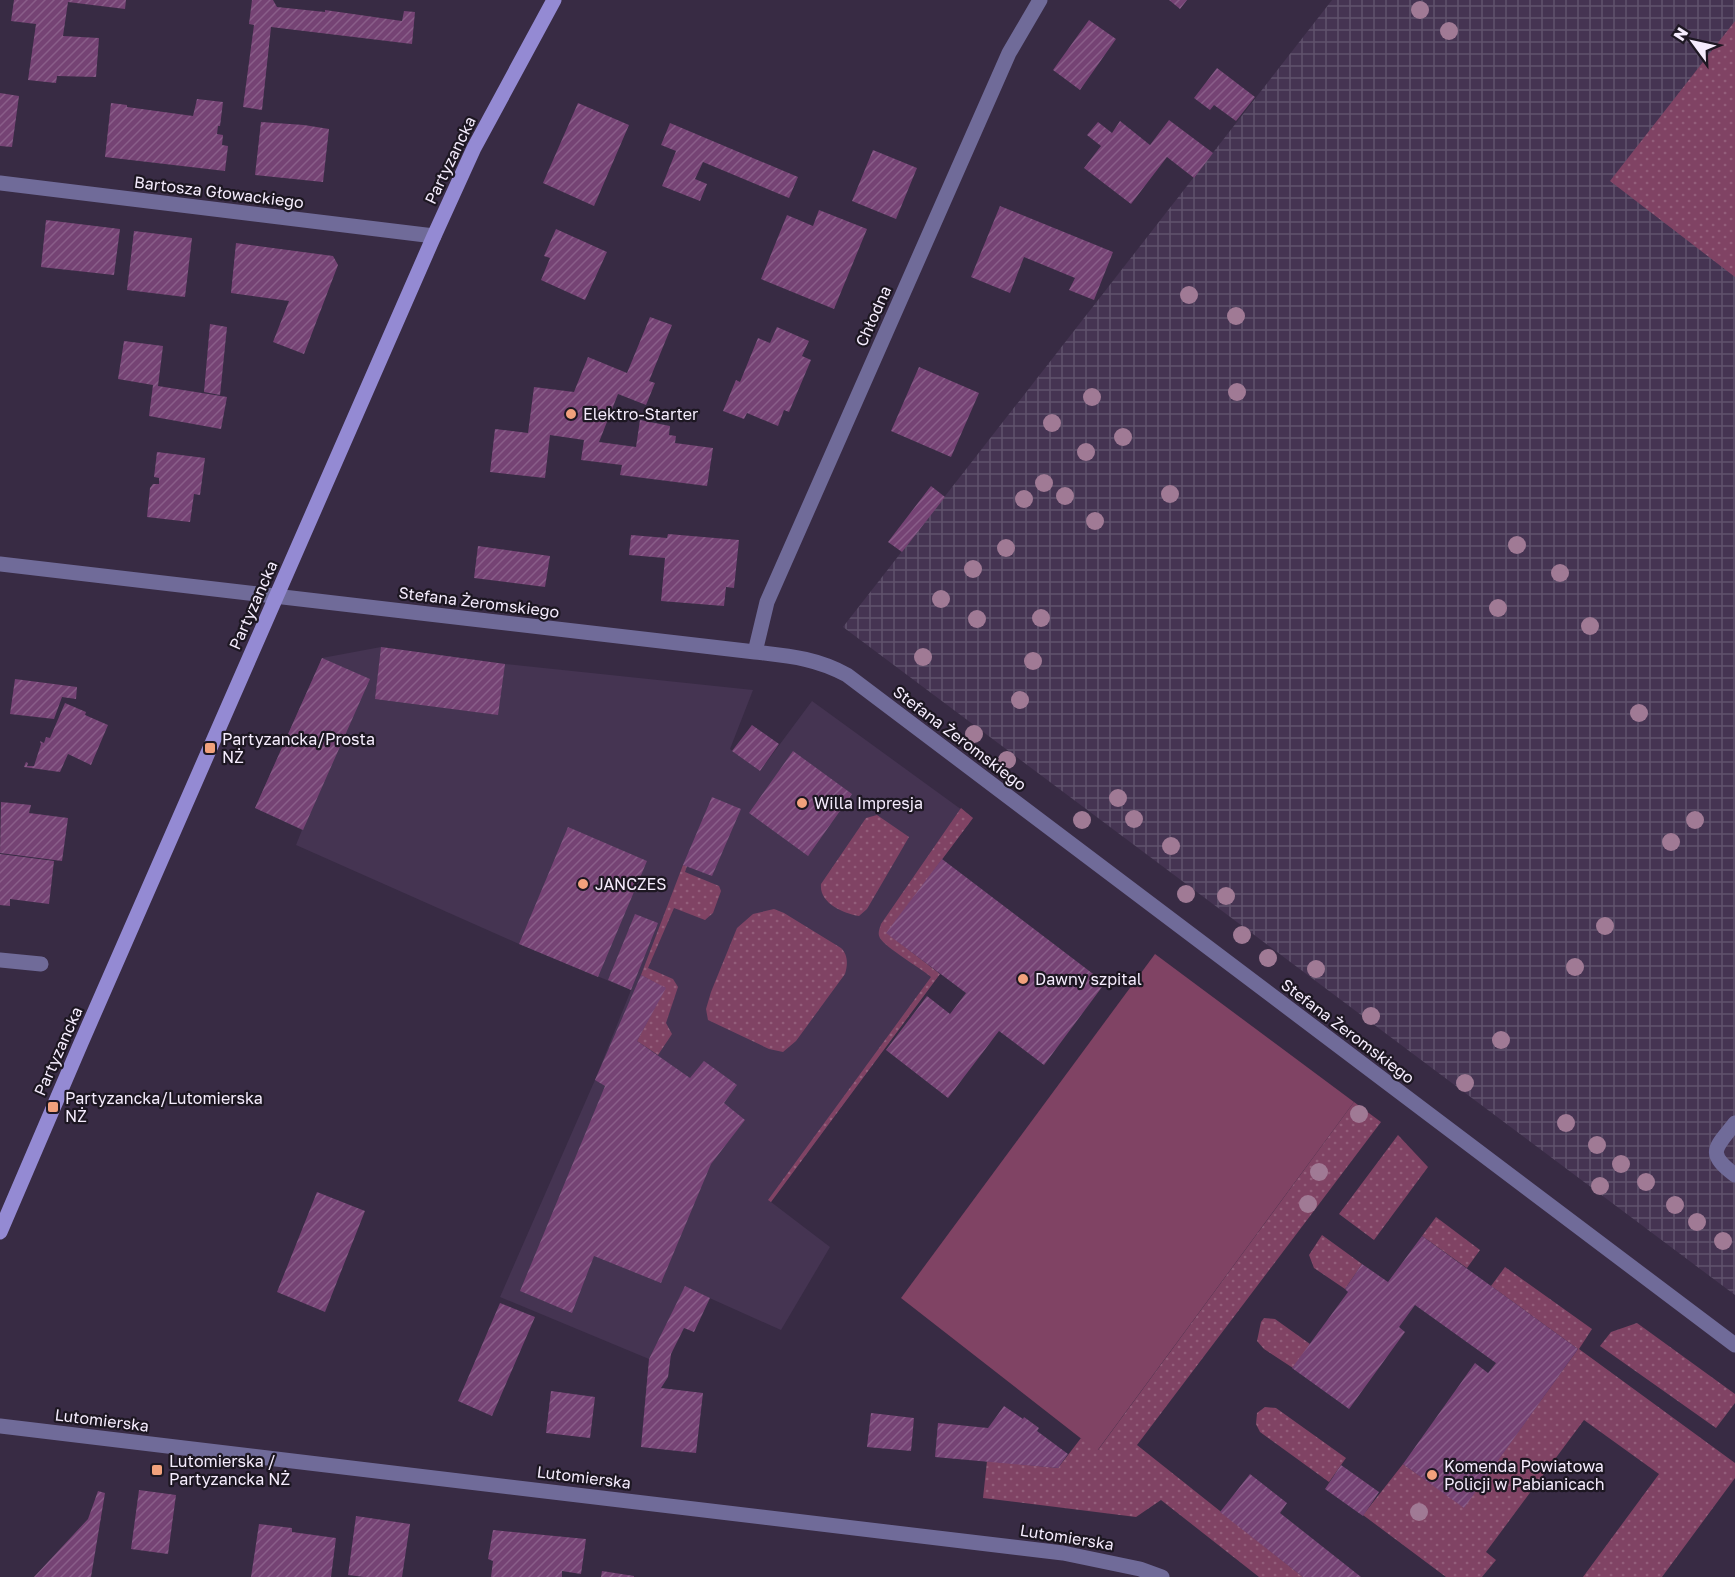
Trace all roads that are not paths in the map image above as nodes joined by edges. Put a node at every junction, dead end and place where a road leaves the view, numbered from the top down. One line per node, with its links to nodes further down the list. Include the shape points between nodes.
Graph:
1 (554, 0): 4 (main road, Partyzancka, via 474,148)
2 (1040, 0): 7 (street, Chłodna, via 1004,64 766,602)
3 (0, 183): 4 (street, Bartosza Głowackiego)
4 (434, 236): 6 (main road, Partyzancka)
5 (0, 564): 6 (street, Stefana Żeromskiego)
6 (277, 596): 7 (street, Stefana Żeromskiego); 12 (main road, Partyzancka)
7 (754, 652): 13 (street, Stefana Żeromskiego, via 807,658 847,675)
8 (0, 960): 9 (street)
9 (41, 964)
10 (1735, 1123): 11 (street, via 1716,1149 1716,1157)
11 (1735, 1174)
12 (0, 1232)
13 (1735, 1345)
14 (0, 1426): 15 (street, Lutomierska, via 1063,1553)
15 (1162, 1577)

